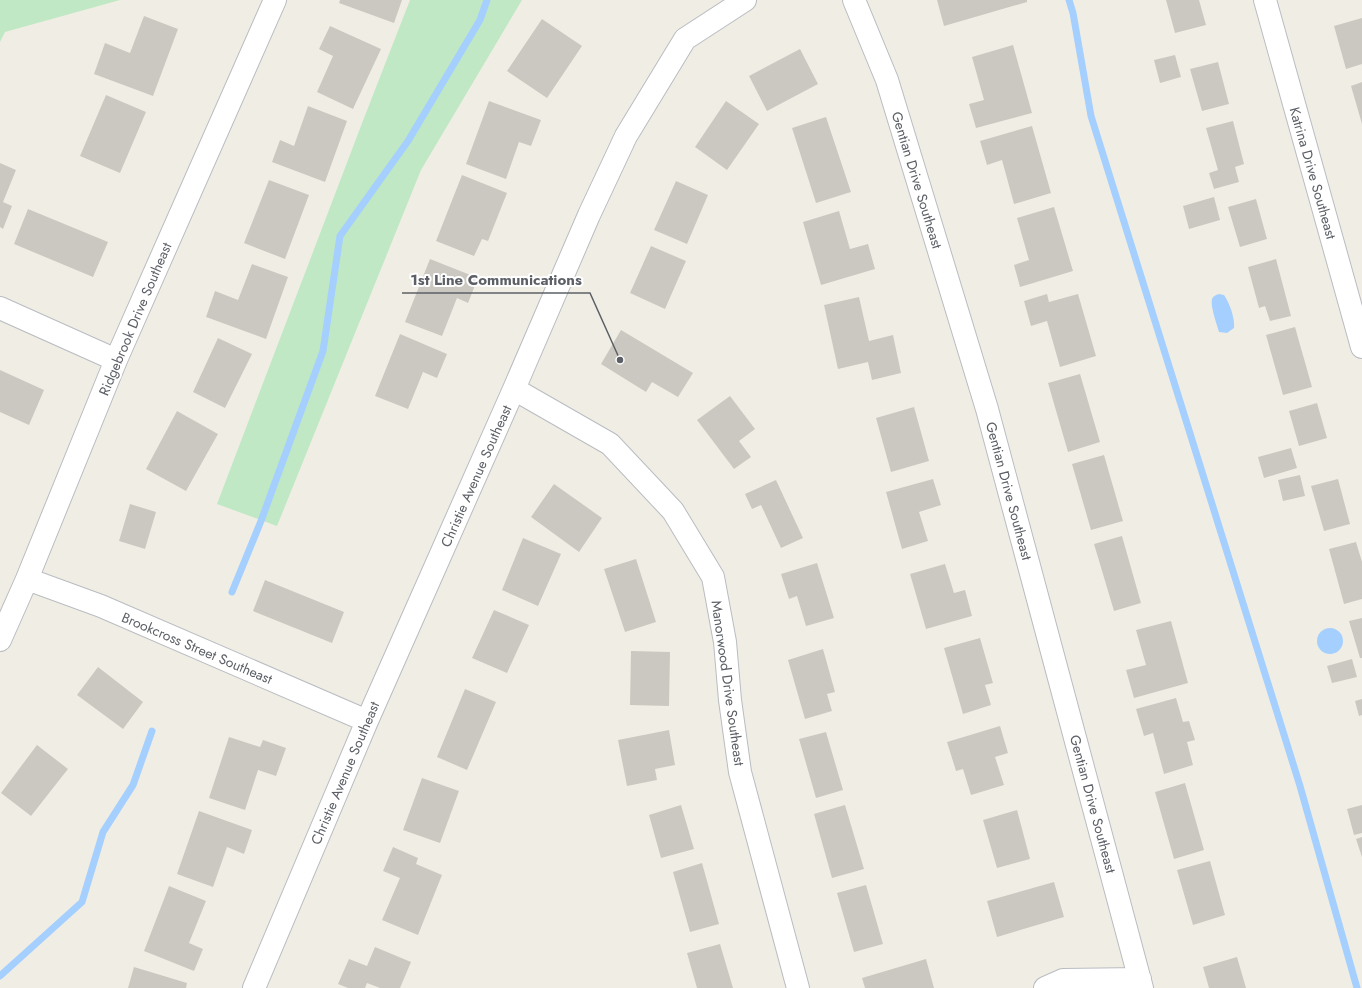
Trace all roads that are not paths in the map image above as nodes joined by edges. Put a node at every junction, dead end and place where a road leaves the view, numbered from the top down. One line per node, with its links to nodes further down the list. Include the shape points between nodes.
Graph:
1 (275, 0): 7 (street, Ridgebrook Drive Southeast)
2 (745, 0): 8 (street, Christie Avenue Southeast, via 685,39 626,136)
3 (854, 0): 12 (street, Gentian Drive Southeast, via 887,80 987,409)
4 (1265, 0): 6 (street, Katrina Drive Southeast)
5 (0, 308): 7 (street)
6 (1362, 347)
7 (116, 360): 9 (street, Ridgebrook Drive Southeast)
8 (514, 389): 11 (street, Christie Avenue Southeast); 14 (street, Manorwood Drive Southeast, via 610,444 673,511 713,577 725,642 740,772)
9 (27, 579): 10 (street, Ridgebrook Drive Southeast); 11 (street, Brookcross Street Southeast, via 101,606)
10 (0, 640)
11 (367, 721): 13 (street, Christie Avenue Southeast)
12 (1141, 983): 15 (street, via 1063,980)
13 (254, 988)
14 (798, 988)
15 (1046, 988)

